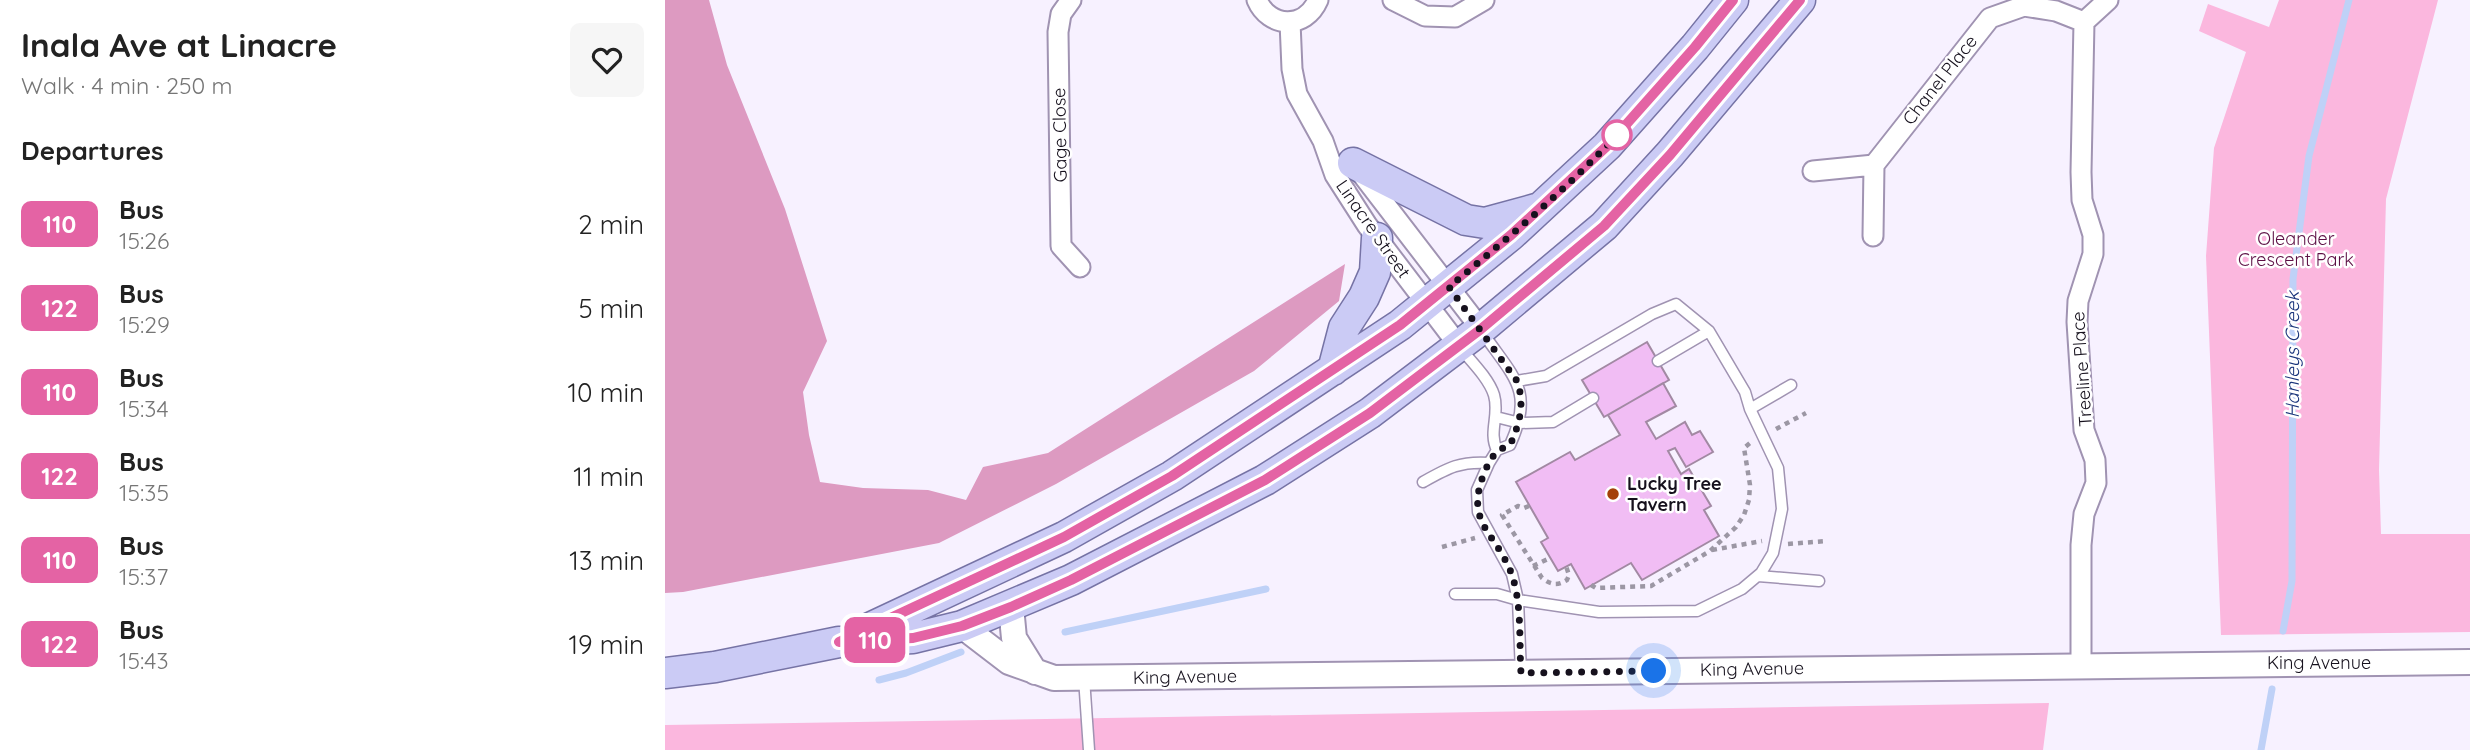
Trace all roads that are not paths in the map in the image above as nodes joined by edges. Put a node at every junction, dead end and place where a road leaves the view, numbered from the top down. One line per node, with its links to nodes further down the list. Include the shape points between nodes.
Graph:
1 (1071, 0): 17 (street, Gage Close, via 1061,14 1058,32 1061,246)
2 (1257, 0): 9 (street, via 1268,16)
3 (1318, 0): 9 (street, via 1305,17)
4 (1393, 0): 5 (street, via 1425,16 1455,17)
5 (1483, 0)
6 (1733, 0): 14 (main road, via 1607,146)
7 (1800, 0): 20 (main road, via 1604,226)
8 (2108, 0): 10 (street)
9 (1290, 22): 12 (street, Linacre Street, via 1297,94)
10 (2084, 22): 11 (street, Chanel Place, via 2056,10 2024,6 1990,18); 40 (street, Treeline Place, via 2082,200 2093,235 2093,254 2078,301 2077,322 2084,430 2095,460 2096,483 2084,514 2081,545)
11 (1874, 165): 13 (street); 15 (street)
12 (1344, 169): 14 (main road, via 1465,220 1485,223); 16 (street, Linacre Street); 18 (street, Linacre Street)
13 (1813, 171)
14 (1542, 207): 18 (main road)
15 (1873, 236)
16 (1377, 238): 18 (street, Linacre Street); 22 (main road, via 1375,272 1344,328)
17 (1080, 267)
18 (1438, 295): 20 (street, Linacre Street); 20 (street, Linacre Street); 22 (main road)
19 (1709, 331): 21 (lane); 23 (lane, via 1676,304 1546,376); 26 (lane)
20 (1470, 337): 23 (lane); 27 (lane, via 1494,394); 36 (main road, via 1370,413 1265,480)
21 (1657, 360)
22 (1333, 370): 38 (main road, via 1172,476 1064,537)
23 (1517, 381): 28 (lane, via 1522,395)
24 (1791, 385): 26 (lane)
25 (1593, 398): 28 (lane, via 1553,422)
26 (1750, 409): 32 (lane, via 1778,468 1782,509 1773,553)
27 (1496, 418): 28 (lane); 29 (lane, via 1492,440)
28 (1520, 423): 29 (lane, via 1510,445)
29 (1497, 450): 30 (lane)
30 (1489, 463): 31 (lane, via 1454,465); 35 (lane, via 1477,490 1478,512 1511,574)
31 (1423, 482)
32 (1758, 576): 33 (lane); 35 (lane, via 1697,611 1599,612)
33 (1819, 581)
34 (1455, 594): 35 (lane, via 1497,594)
35 (1518, 600): 43 (lane)
36 (1011, 607): 37 (main road); 41 (street, via 1014,638)
37 (953, 628): 38 (main road, via 913,638); 41 (street, King Avenue)
38 (839, 642): 42 (main road)
39 (2470, 662): 40 (street, King Avenue)
40 (2081, 665): 43 (street, King Avenue)
41 (1035, 672): 44 (street, King Avenue, via 1054,678)
42 (665, 673)
43 (1521, 673): 44 (street, King Avenue)
44 (1084, 678): 45 (lane)
45 (1089, 750)

